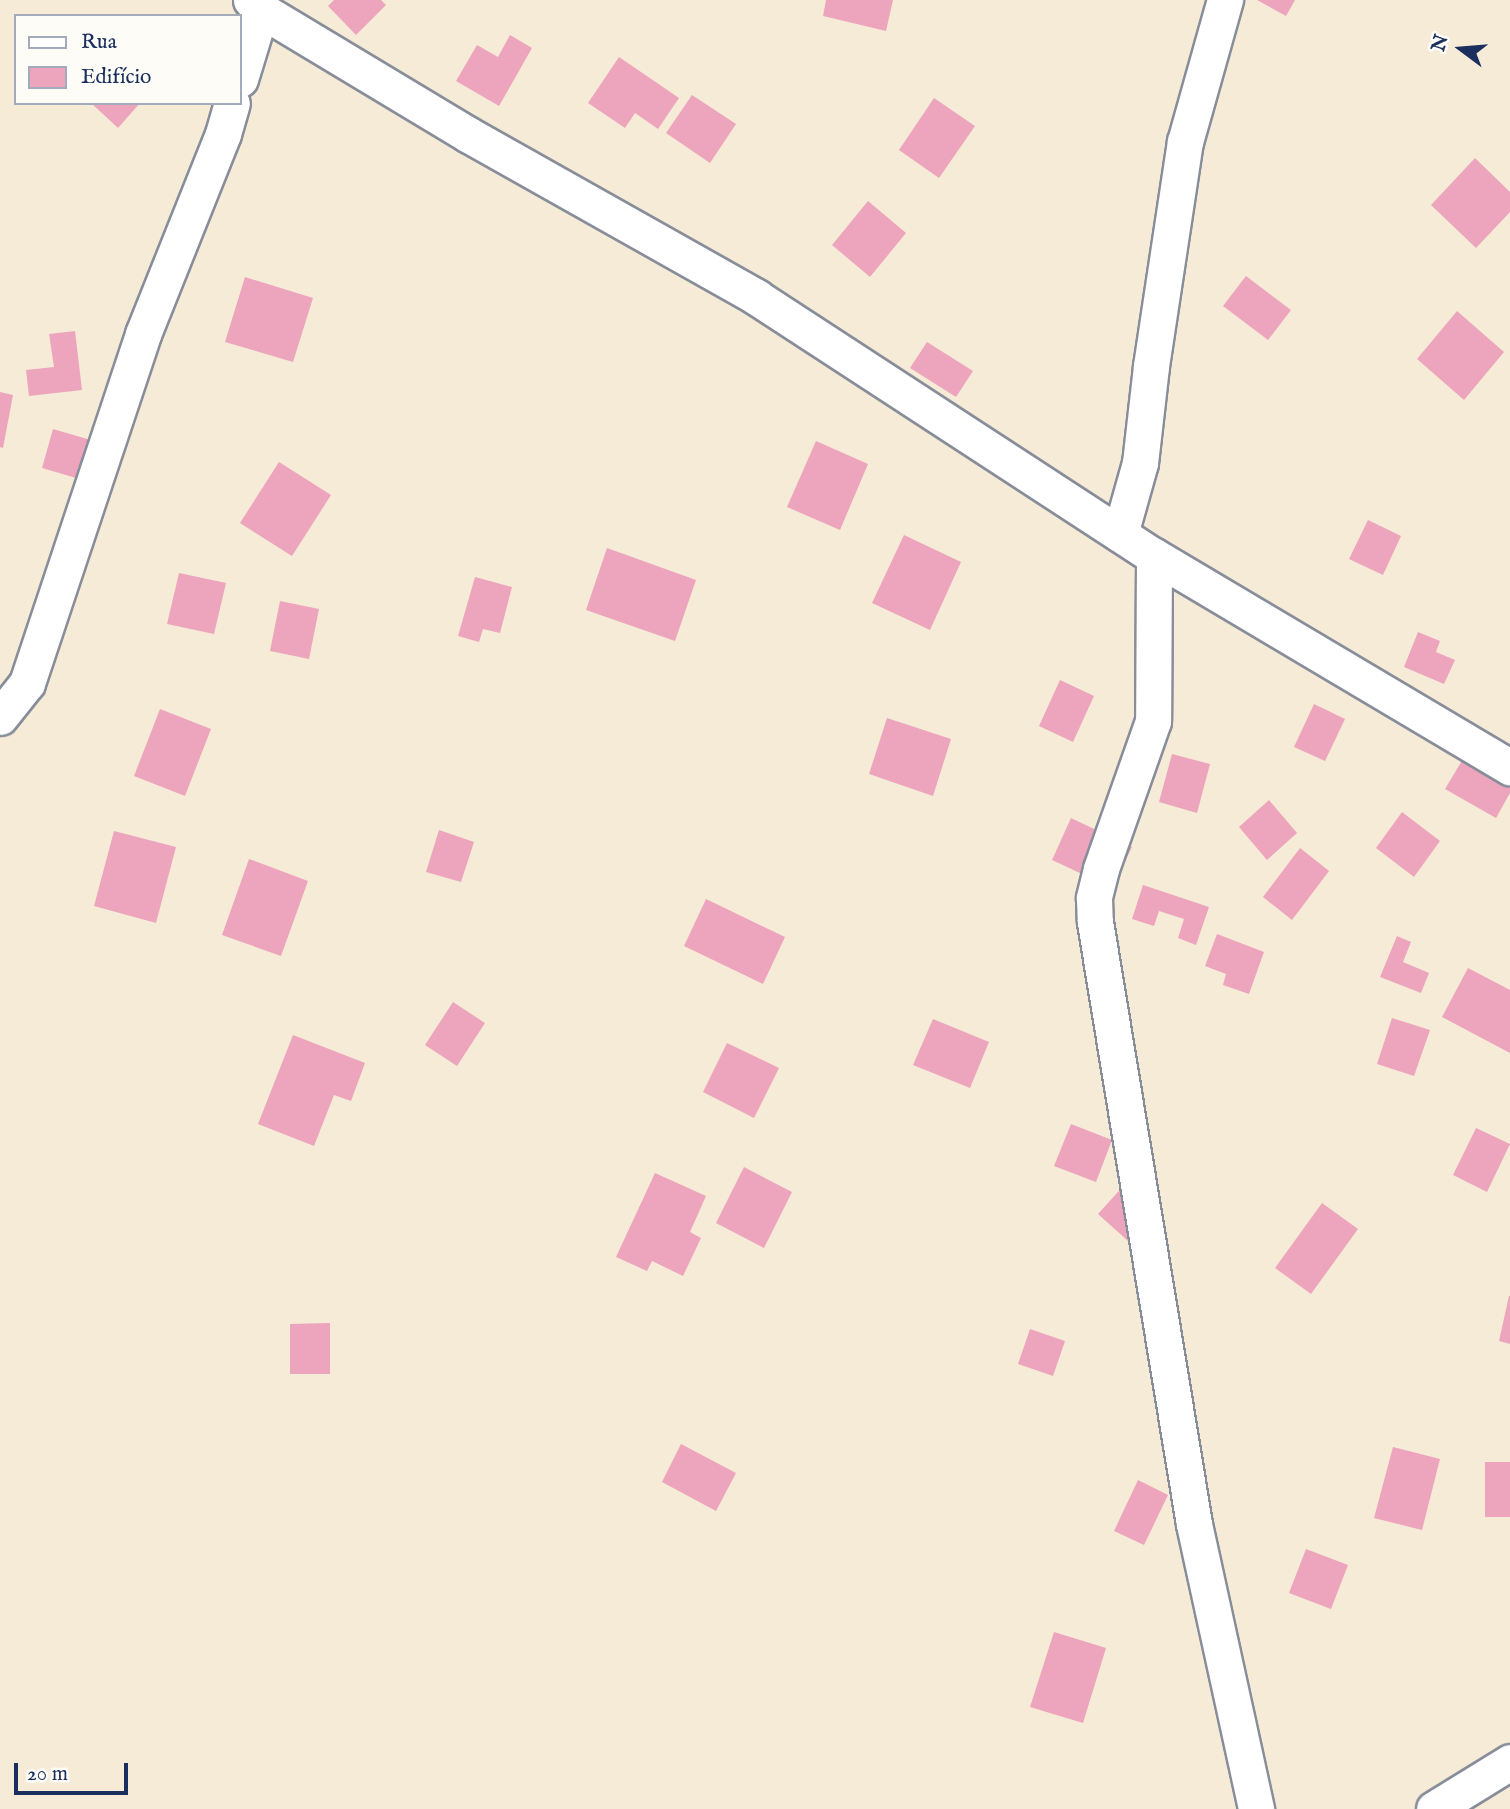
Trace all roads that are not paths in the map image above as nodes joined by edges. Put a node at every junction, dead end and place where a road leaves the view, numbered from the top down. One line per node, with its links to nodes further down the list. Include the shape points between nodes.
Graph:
1 (1225, 0): 5 (street, via 1185,142 1140,463)
2 (256, 5): 3 (street); 5 (street, via 469,135 756,297)
3 (242, 70)
4 (231, 105): 7 (street, via 142,334 37,657 27,682)
5 (1120, 534): 6 (street)
6 (1154, 556): 8 (street); 10 (street, via 1153,721 1101,869 1094,898 1095,922 1194,1524)
7 (0, 717)
8 (1510, 767)
9 (1510, 1762): 11 (street)
10 (1256, 1809)
11 (1434, 1809)

